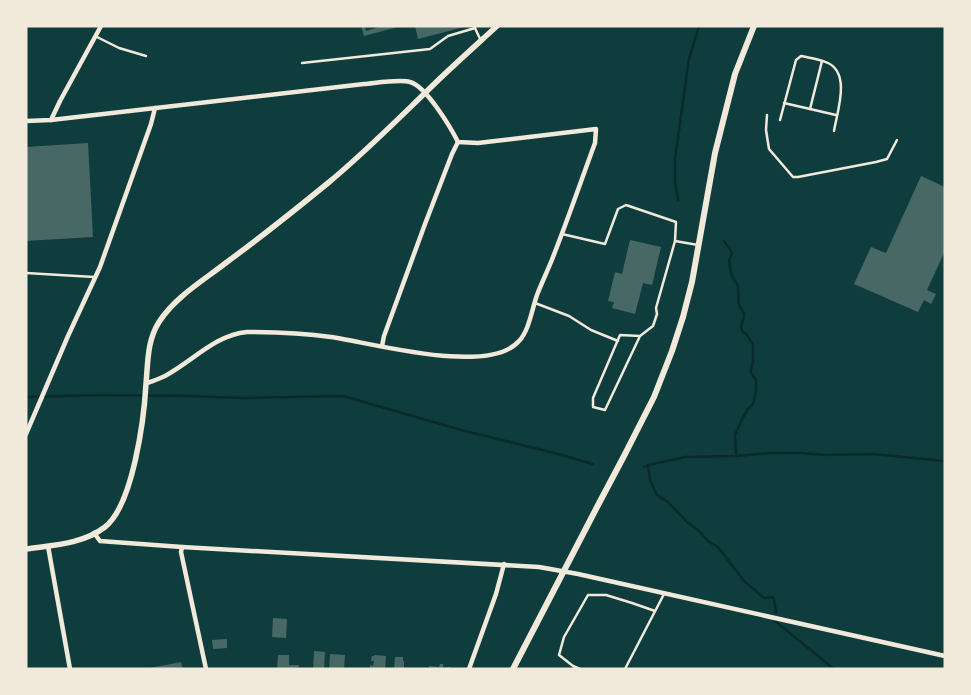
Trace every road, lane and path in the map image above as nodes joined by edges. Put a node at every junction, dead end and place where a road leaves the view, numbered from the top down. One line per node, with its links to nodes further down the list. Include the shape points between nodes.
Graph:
1 (100, 26): 5 (street)
2 (497, 26): 6 (street)
3 (754, 26): 24 (main road, via 735,74 715,153)
4 (475, 27): 6 (lane); 9 (lane, via 448,36 430,49)
5 (95, 36): 7 (lane); 16 (street)
6 (481, 41): 10 (street)
7 (146, 56)
8 (822, 61): 11 (lane, via 801,56 796,60); 13 (lane); 15 (lane, via 829,63 840,76 842,84)
9 (302, 62)
10 (425, 92): 12 (street, via 405,81); 21 (street); 31 (street, via 329,182 171,307 158,323 151,339)
11 (784, 103): 13 (lane); 17 (lane)
12 (155, 108): 16 (street); 26 (street)
13 (810, 109): 15 (lane)
14 (767, 115): 20 (lane, via 769,148 793,177 887,158)
15 (836, 115): 19 (lane)
16 (51, 120): 18 (street)
17 (780, 120)
18 (26, 121)
19 (834, 131)
20 (897, 140)
21 (458, 142): 22 (street, via 478,143 596,129 595,143); 30 (street, via 424,224)
22 (562, 234): 23 (lane, via 605,244 618,209 626,205 676,222); 27 (street)
23 (675, 242): 24 (lane); 28 (lane, via 653,326)
24 (698, 246): 38 (main road, via 683,317 662,379)
25 (26, 273): 26 (lane)
26 (96, 277): 32 (street)
27 (535, 302): 29 (lane); 30 (street, via 516,346 499,353 462,357)
28 (640, 336): 29 (lane, via 620,335); 29 (lane, via 605,410 593,407 593,398)
29 (618, 341)
30 (382, 346): 31 (street, via 312,334 240,333 223,338)
31 (146, 386): 33 (street, via 138,448 124,497 116,515)
32 (26, 434)
33 (94, 534): 34 (street); 35 (street, via 100,541)
34 (48, 546): 36 (street); 42 (street)
35 (182, 547): 37 (street); 43 (street)
36 (26, 549)
37 (504, 564): 38 (street); 44 (street)
38 (564, 572): 39 (street); 45 (main road)
39 (664, 594): 40 (lane); 41 (street)
40 (655, 612): 46 (lane, via 606,595 588,595 564,637 559,655); 47 (lane)
41 (945, 656)
42 (70, 669)
43 (206, 669)
44 (469, 669)
45 (513, 669)
46 (580, 669)
47 (625, 669)

